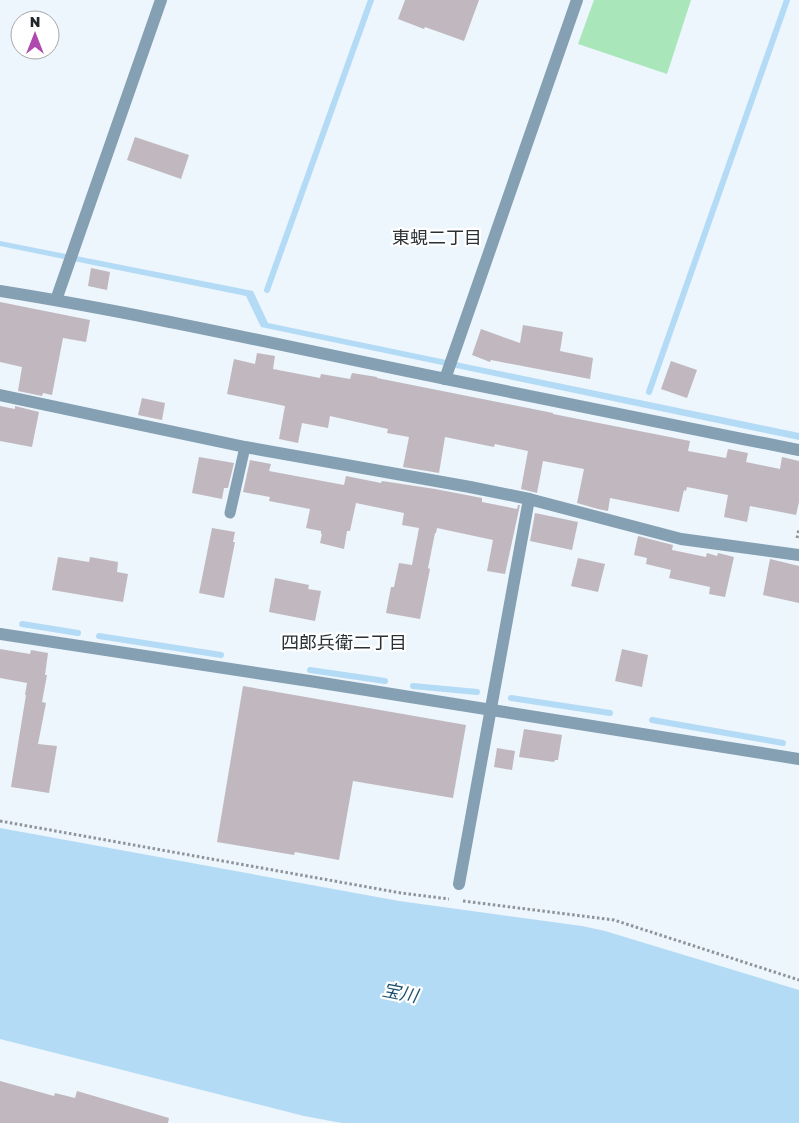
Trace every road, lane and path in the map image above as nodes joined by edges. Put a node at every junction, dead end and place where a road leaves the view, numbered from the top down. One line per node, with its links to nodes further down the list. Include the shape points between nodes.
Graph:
1 (161, 0): 4 (street)
2 (577, 0): 5 (street)
3 (0, 291): 4 (street)
4 (56, 300): 5 (street, via 251,338)
5 (449, 369): 8 (street)
6 (0, 395): 7 (street)
7 (245, 447): 9 (street); 10 (lane)
8 (799, 450)
9 (529, 499): 11 (street, via 681,539); 13 (street)
10 (230, 512)
11 (799, 554)
12 (0, 634): 13 (street)
13 (491, 710): 14 (street); 16 (street)
14 (799, 759)
15 (0, 821): 17 (path)
16 (460, 884)
17 (450, 899)
18 (459, 900): 19 (path, via 614,920)
19 (799, 980)

